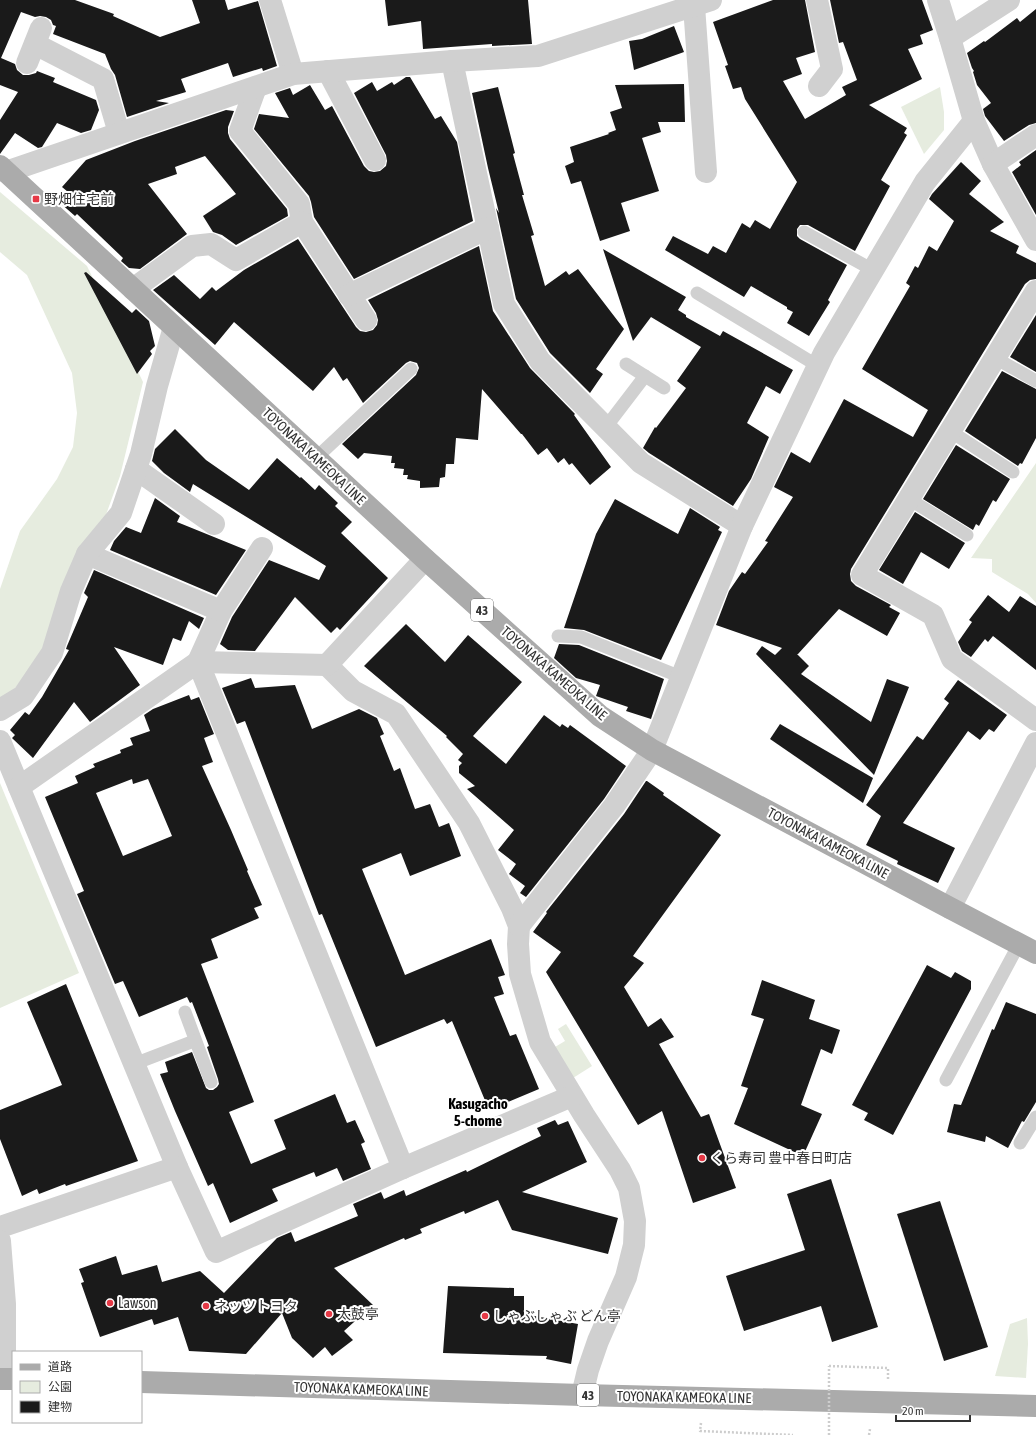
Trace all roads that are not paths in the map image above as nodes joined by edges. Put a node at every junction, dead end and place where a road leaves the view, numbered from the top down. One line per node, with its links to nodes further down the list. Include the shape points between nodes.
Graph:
1 (270, 0): 10 (street)
2 (817, 0): 11 (street, via 832,69)
3 (938, 0): 6 (street)
4 (1008, 0): 6 (street)
5 (702, 3): 8 (street, via 538,56); 19 (street)
6 (950, 38): 13 (street)
7 (34, 45): 14 (street, via 103,79)
8 (452, 61): 9 (street); 21 (street)
9 (328, 71): 10 (street); 16 (street)
10 (294, 74): 12 (street)
11 (819, 86)
12 (256, 87): 14 (street); 20 (street, via 240,131 299,204)
13 (974, 122): 17 (street); 24 (street, via 925,182)
14 (119, 133): 18 (street)
15 (1036, 135): 17 (street)
16 (375, 160)
17 (994, 164): 23 (street)
18 (3, 169): 25 (main road, TOYONAKA KAMEOKA LINE / 43)
19 (706, 172)
20 (302, 222): 25 (street, via 236,260 211,244 192,246); 28 (street)
21 (488, 228): 28 (street); 38 (street, via 504,304 540,361)
22 (804, 232): 24 (lane)
23 (1036, 240)
24 (873, 270): 33 (street)
25 (133, 289): 30 (main road, TOYONAKA KAMEOKA LINE / 43)
26 (1036, 290): 31 (street)
27 (697, 293): 33 (lane)
28 (350, 295): 29 (street)
29 (366, 320)
30 (174, 327): 40 (main road, TOYONAKA KAMEOKA LINE / 43); 41 (street)
31 (995, 358): 36 (lane); 39 (street)
32 (626, 364): 35 (lane)
33 (818, 366): 45 (street)
34 (411, 369): 40 (lane)
35 (645, 376): 37 (lane); 38 (lane)
36 (1036, 381)
37 (664, 388)
38 (606, 427): 45 (street, via 641,463)
39 (950, 431): 42 (lane); 43 (street)
40 (316, 458): 49 (main road, TOYONAKA KAMEOKA LINE / 43)
41 (136, 469): 44 (street); 48 (street, via 121,513)
42 (1013, 472)
43 (909, 499): 46 (lane); 56 (street, via 862,575 932,615 952,659)
44 (214, 524)
45 (742, 526): 54 (street)
46 (967, 535)
47 (262, 548): 50 (street)
48 (87, 554): 50 (street); 55 (street, via 71,591 52,653 23,696)
49 (425, 559): 53 (street); 59 (main road, TOYONAKA KAMEOKA LINE / 43, via 600,716)
50 (221, 612): 52 (street)
51 (558, 636): 54 (lane, via 581,636)
52 (198, 662): 53 (street); 60 (street); 73 (street)
53 (327, 665): 62 (street, via 353,691 396,714 469,823)
54 (681, 677): 59 (street)
55 (0, 710)
56 (1036, 720)
57 (0, 741): 60 (street)
58 (1036, 743): 61 (street)
59 (652, 750): 61 (main road, TOYONAKA KAMEOKA LINE / 43); 62 (street, via 614,806)
60 (19, 787): 66 (street)
61 (950, 908): 63 (main road, TOYONAKA KAMEOKA LINE / 43)
62 (519, 926): 69 (street, via 520,974 535,1031 544,1051)
63 (1028, 948): 67 (lane)
64 (185, 1012): 65 (lane)
65 (194, 1041): 66 (lane); 68 (lane)
66 (134, 1064): 72 (street)
67 (946, 1080)
68 (211, 1082)
69 (572, 1096): 73 (street); 78 (street, via 626,1180 635,1221 634,1245 626,1277 596,1346)
70 (1036, 1117): 71 (lane)
71 (1020, 1143)
72 (177, 1166): 73 (street, via 216,1252); 74 (street)
73 (403, 1168)
74 (0, 1227)
75 (0, 1241): 76 (street, via 6,1320)
76 (6, 1379)
77 (142, 1382): 78 (main road, TOYONAKA KAMEOKA LINE / 43)
78 (582, 1395): 79 (main road, TOYONAKA KAMEOKA LINE / 43)
79 (1036, 1406)

